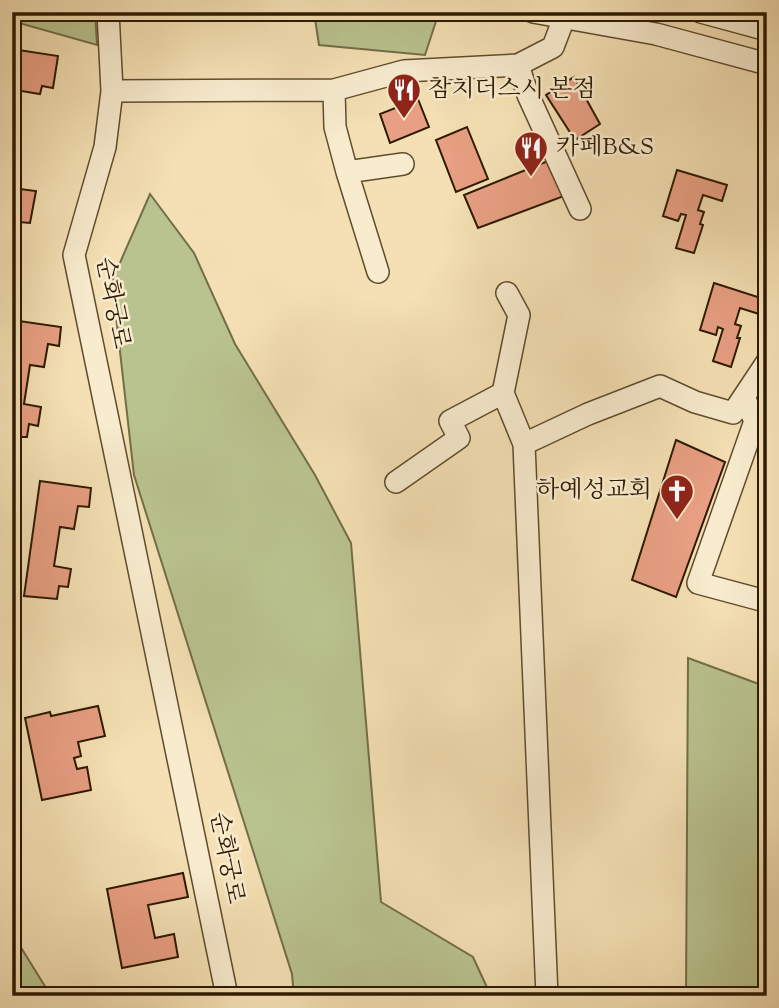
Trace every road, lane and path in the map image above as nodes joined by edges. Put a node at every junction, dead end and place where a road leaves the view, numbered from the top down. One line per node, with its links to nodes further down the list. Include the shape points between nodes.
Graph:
1 (107, 12): 9 (street, 순화궁로)
2 (533, 12): 4 (street)
3 (701, 12): 5 (street)
4 (564, 18): 6 (street, via 656,34); 7 (street, via 553,47)
5 (767, 30)
6 (767, 64)
7 (517, 65): 8 (street, via 404,71); 12 (street)
8 (334, 90): 9 (street); 11 (street, via 335,127)
9 (112, 91): 21 (street, 순화궁로, via 105,147 74,255)
10 (403, 164): 11 (street)
11 (347, 172): 13 (street)
12 (580, 209)
13 (377, 272)
14 (507, 293): 16 (street, via 519,316)
15 (767, 362): 17 (street)
16 (503, 393): 18 (street); 19 (street, via 450,421 458,438)
17 (744, 397): 18 (street, via 733,413 660,386); 20 (street, via 755,421 698,583)
18 (524, 444): 22 (street)
19 (396, 482)
20 (765, 601)
21 (227, 996)
22 (547, 996)

